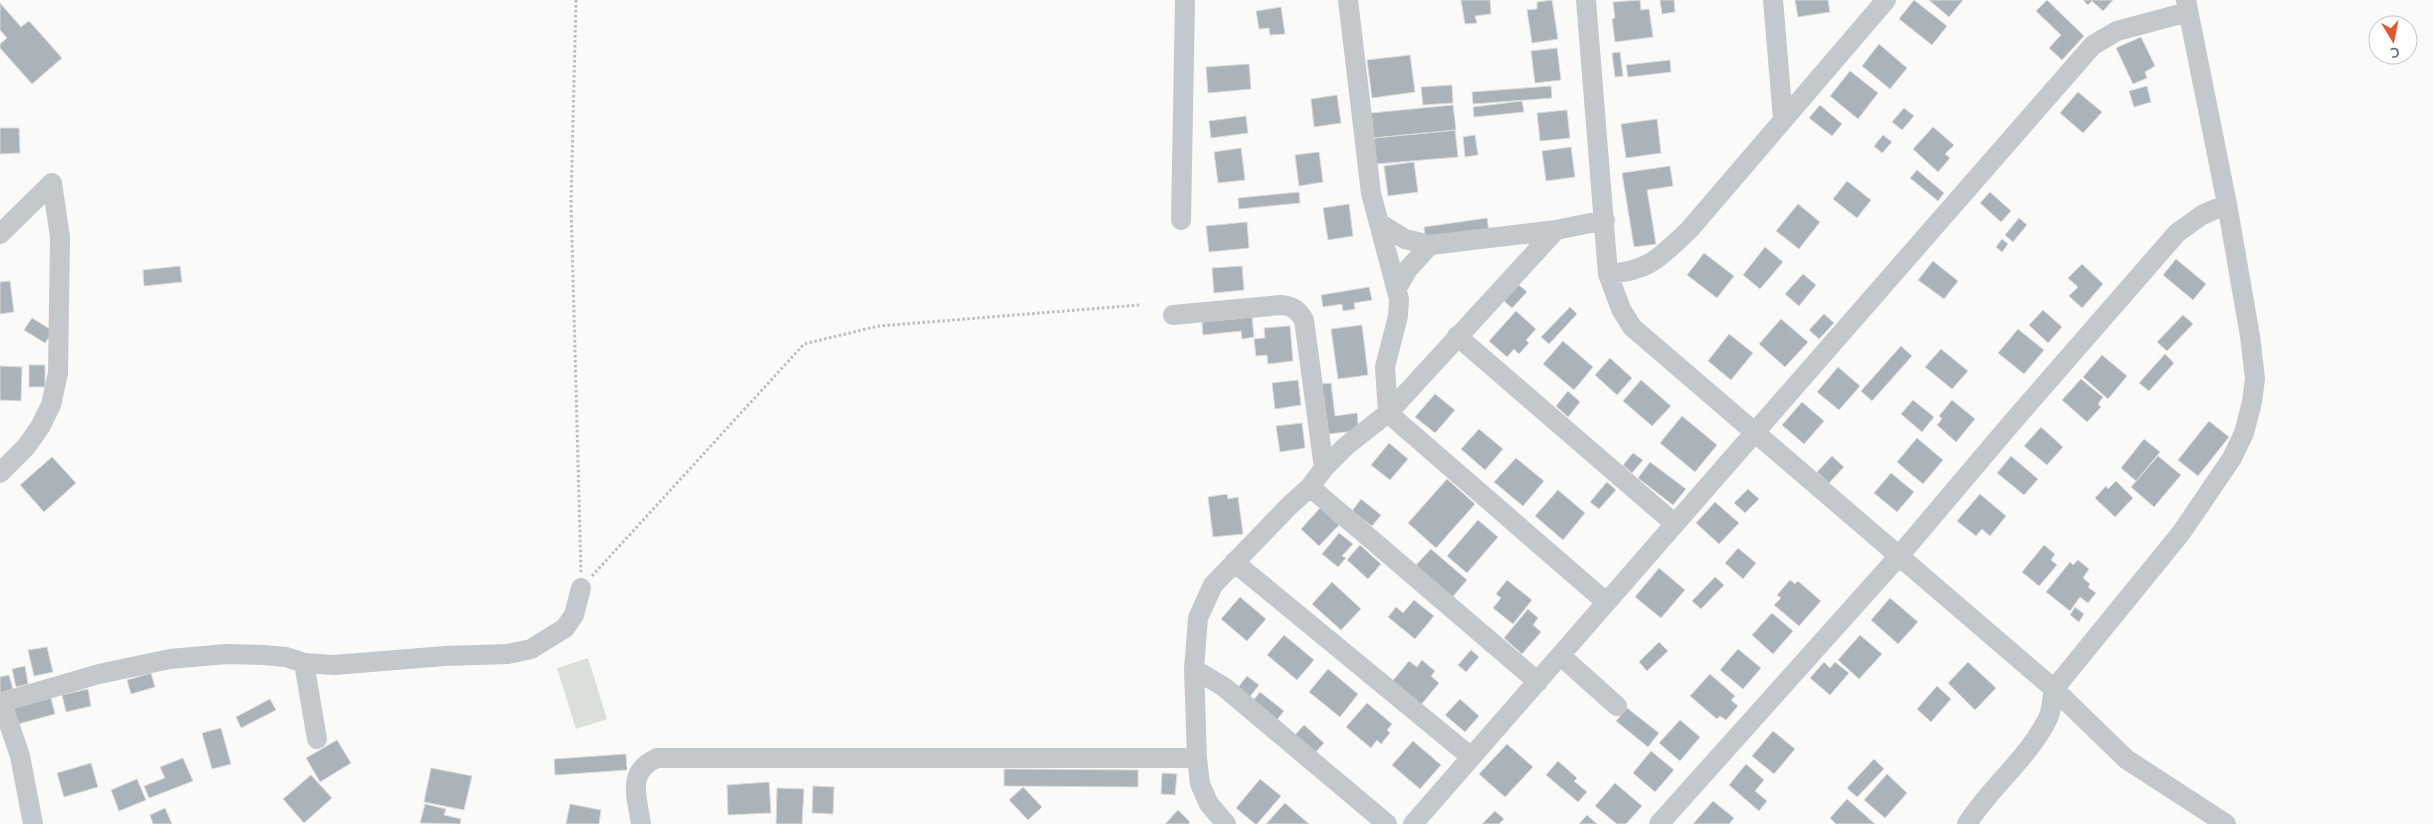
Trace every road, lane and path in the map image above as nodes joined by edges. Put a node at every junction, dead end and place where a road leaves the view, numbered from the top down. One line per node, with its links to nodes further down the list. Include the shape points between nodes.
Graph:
1 (576, 0): 29 (path, via 571,203)
2 (1185, 0): 10 (street)
3 (1348, 0): 12 (street, via 1371,194)
4 (1586, 0): 11 (street)
5 (1773, 0): 8 (street)
6 (1886, 0): 8 (street)
7 (2187, 6): 9 (street); 22 (street, via 2117,31 2093,45)
8 (1783, 119): 16 (street, via 1688,230 1655,262 1630,272)
9 (2227, 204): 27 (street, via 2202,215 2177,232); 35 (street, via 2255,379 2244,434 2232,458 2181,533)
10 (1181, 220)
11 (1605, 220): 13 (street); 16 (street)
12 (1379, 223): 15 (street, via 1405,238); 17 (street)
13 (1556, 230): 15 (street); 20 (street)
14 (0, 234): 24 (street, via 52,183 60,237 58,373 51,405 40,427 26,447)
15 (1430, 246): 17 (street, via 1408,269)
16 (1608, 274): 22 (street, via 1621,309 1632,327)
17 (1397, 288): 21 (street, via 1398,316 1385,367)
18 (1139, 305): 29 (path, via 879,326 804,344)
19 (1173, 315): 23 (street, via 1281,305 1299,311 1304,320)
20 (1457, 336): 21 (street); 26 (street)
21 (1388, 413): 23 (street); 30 (street)
22 (1754, 433): 26 (street); 27 (street)
23 (1324, 468): 25 (street)
24 (0, 473)
25 (1310, 487): 28 (street); 34 (street)
26 (1675, 524): 30 (street)
27 (1899, 556): 35 (street); 46 (street)
28 (1234, 562): 33 (street, via 1213,585 1198,618); 39 (street)
29 (581, 588): 32 (street, via 574,615 565,628 531,649 508,654 334,665)
30 (1606, 602): 31 (street)
31 (1561, 656): 34 (street); 37 (street)
32 (304, 663): 36 (street, via 264,655 226,654 170,659 99,674); 38 (street)
33 (1194, 669): 40 (street); 44 (street, via 1224,687)
34 (1538, 682): 39 (street)
35 (2054, 689): 47 (street, via 2050,713 2037,738); 48 (street, via 2126,759)
36 (1, 703): 41 (street, via 20,756)
37 (1618, 706)
38 (317, 739)
39 (1471, 757): 45 (street)
40 (1197, 758): 42 (street, via 657,758 638,772 636,784); 43 (street, via 1200,784 1209,804)
41 (34, 824)
42 (641, 824)
43 (1226, 824)
44 (1387, 824)
45 (1413, 824)
46 (1659, 824)
47 (1967, 824)
48 (2226, 824)

